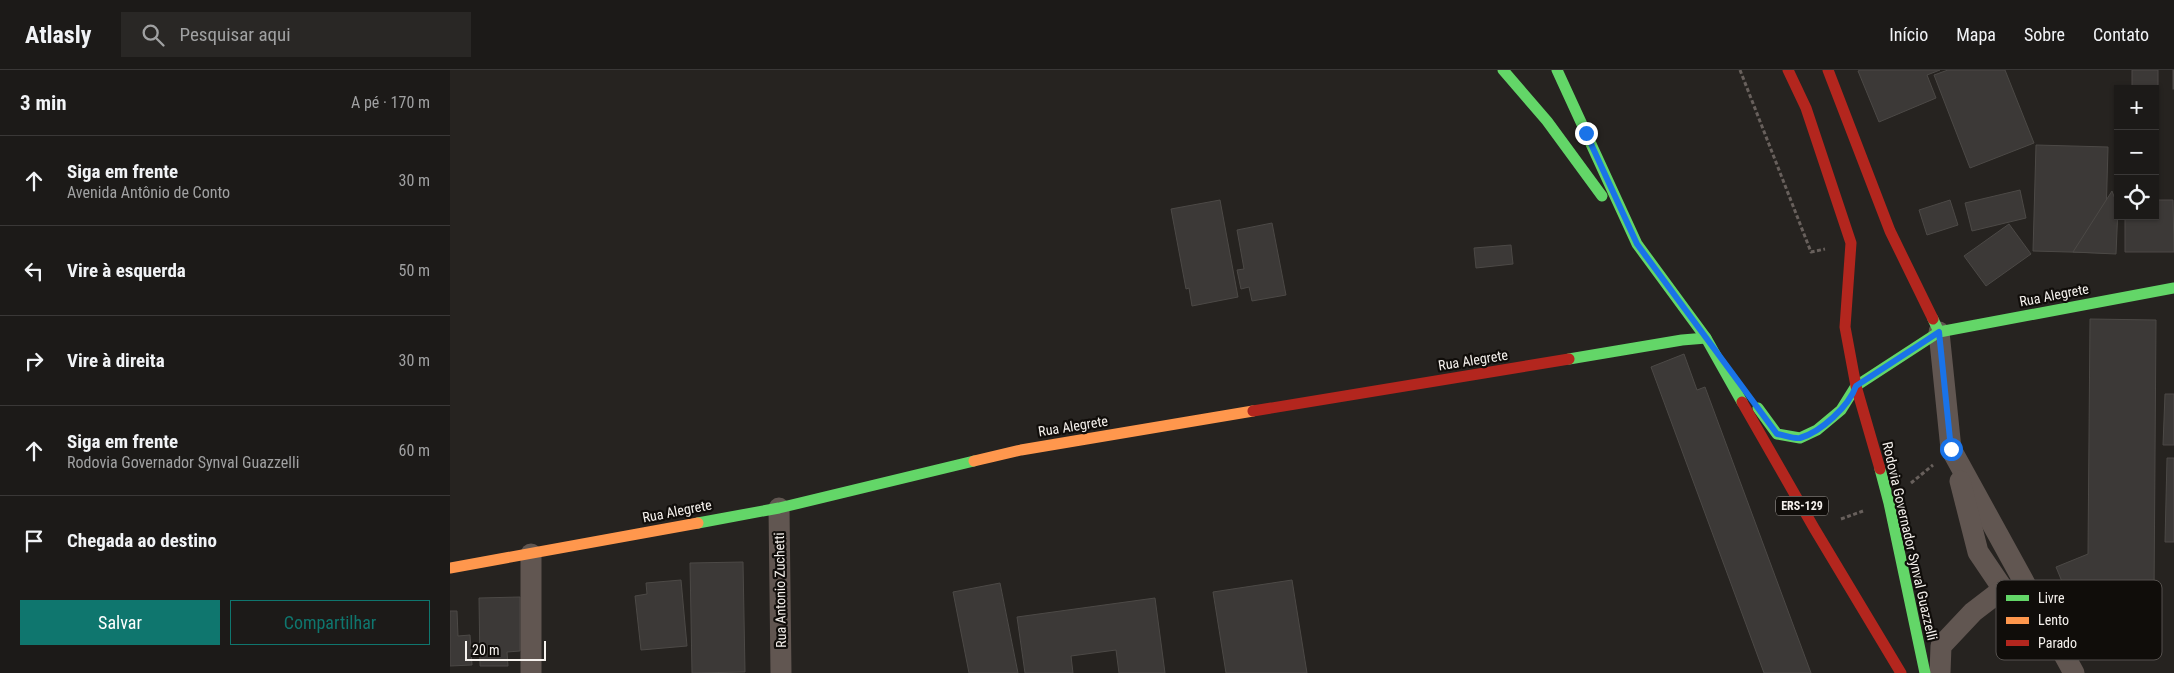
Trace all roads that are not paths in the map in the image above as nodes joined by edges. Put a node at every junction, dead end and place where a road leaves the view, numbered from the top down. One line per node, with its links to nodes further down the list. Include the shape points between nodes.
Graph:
1 (1503, 70): 5 (main road, via 1547,122)
2 (1557, 70): 5 (main road, ERS-129)
3 (1788, 70): 9 (main road, Rodovia Governador Synval Guazzelli, via 1806,108 1851,243 1845,327)
4 (1828, 70): 7 (main road, via 1890,231)
5 (1637, 244): 8 (main road, ERS-129)
6 (2174, 288): 7 (main road, Rua Alegrete)
7 (1939, 332): 9 (main road); 10 (street)
8 (1706, 338): 9 (main road, via 1777,434 1798,438 1818,430 1851,399); 11 (main road, Rua Alegrete, via 1021,450); 19 (main road, ERS-129)
9 (1856, 386): 20 (main road, Rodovia Governador Synval Guazzelli, via 1889,503)
10 (1951, 449): 14 (street, via 1978,552); 15 (street)
11 (779, 508): 12 (main road, Rua Alegrete); 18 (street, Rua Antonio Zuchetti)
12 (531, 554): 13 (main road, Rua Alegrete); 17 (street)
13 (450, 568)
14 (1997, 580)
15 (2023, 580)
16 (1996, 595): 21 (street, via 1941,646)
17 (531, 673)
18 (781, 673)
19 (1901, 673)
20 (1925, 673)
21 (1940, 673)

